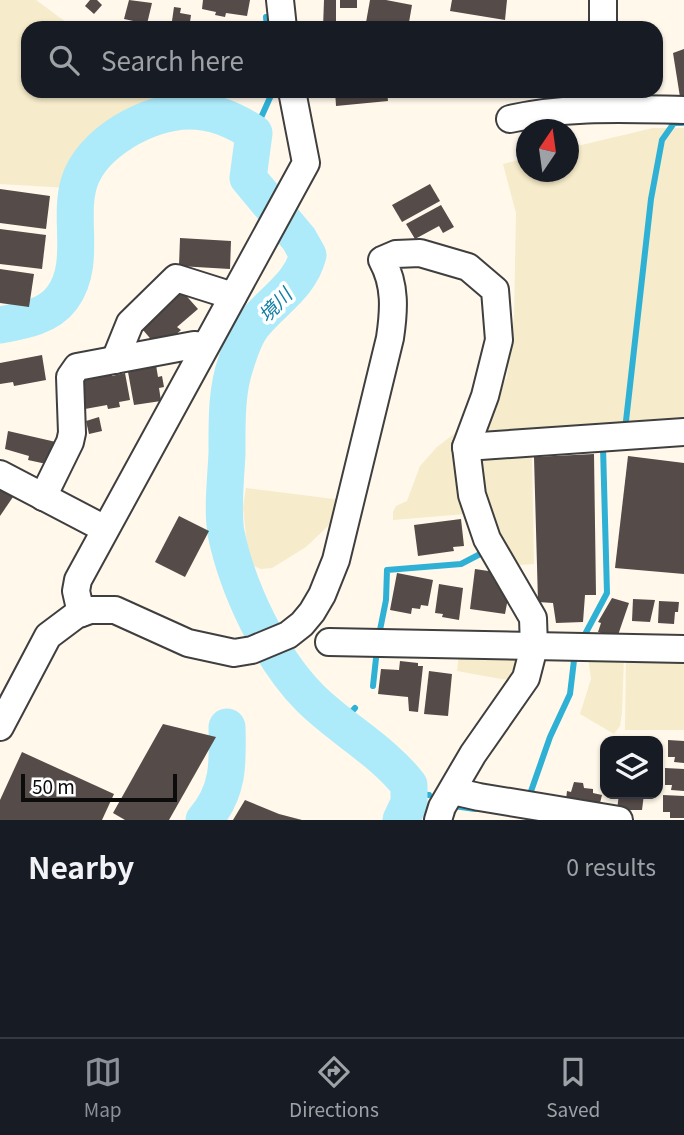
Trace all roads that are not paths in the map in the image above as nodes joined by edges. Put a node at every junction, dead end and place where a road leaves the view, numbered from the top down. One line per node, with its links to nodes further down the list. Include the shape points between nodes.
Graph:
1 (280, 0): 3 (street)
2 (603, 0): 4 (street)
3 (282, 21)
4 (603, 21)
5 (293, 98): 9 (street, via 306,163)
6 (602, 100): 7 (street); 8 (street)
7 (684, 110)
8 (510, 119)
9 (233, 296): 10 (street); 11 (street, via 176,278 130,323)
10 (205, 346): 11 (street); 16 (street)
11 (116, 360): 15 (street, via 76,367 70,377 70,442)
12 (684, 432): 13 (street)
13 (466, 447): 17 (street, via 499,340 495,290 468,267 420,253 396,254 382,260 390,278 394,314 336,560 322,595 302,624 288,635 234,653 188,643 115,610); 19 (street, via 472,495 487,539 533,618)
14 (0, 474): 15 (street)
15 (43, 497): 16 (street)
16 (105, 529): 17 (street, via 78,580)
17 (81, 613): 21 (street, via 48,636)
18 (329, 642): 19 (street)
19 (534, 647): 20 (street); 22 (street, via 526,678 500,711)
20 (684, 649)
21 (0, 727)
22 (453, 791): 23 (street); 24 (street)
23 (438, 820)
24 (619, 820)

